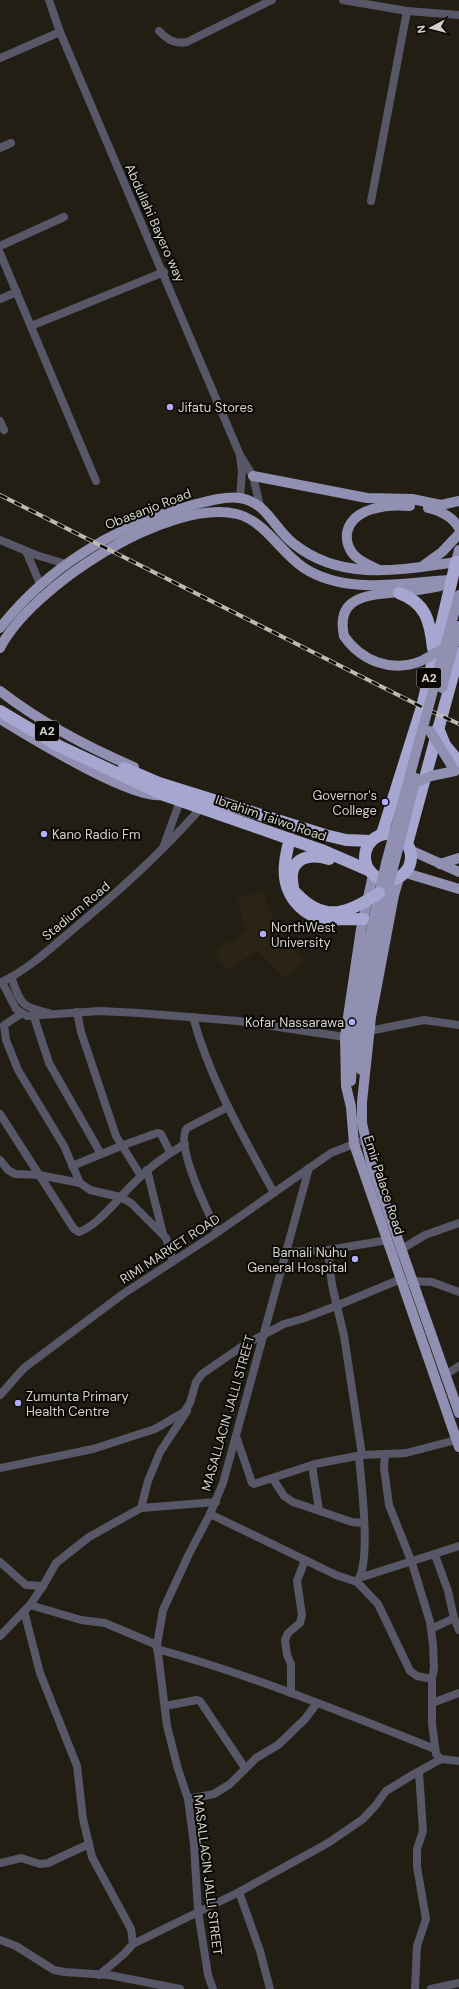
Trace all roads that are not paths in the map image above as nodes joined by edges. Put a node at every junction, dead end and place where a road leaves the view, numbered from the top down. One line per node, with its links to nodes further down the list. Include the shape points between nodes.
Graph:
1 (50, 0): 8 (street, Abdullahi Bayero way)
2 (272, 0): 7 (street, via 187,42 177,43 168,40)
3 (343, 0): 4 (street)
4 (355, 1): 5 (street)
5 (407, 11): 6 (street); 12 (street)
6 (459, 15)
7 (159, 31)
8 (60, 32): 9 (street); 16 (street, Abdullahi Bayero way)
9 (0, 58)
10 (11, 143): 11 (street)
11 (0, 148)
12 (370, 202)
13 (64, 217): 14 (street)
14 (0, 246)
15 (0, 254): 17 (street)
16 (164, 272): 19 (street); 22 (street, Abdullahi Bayero way)
17 (17, 292): 18 (street); 19 (street)
18 (0, 299)
19 (31, 326): 24 (street)
20 (0, 421): 21 (street)
21 (4, 430)
22 (240, 455): 23 (street); 25 (street)
23 (253, 476): 26 (main road, via 367,498 412,499 441,505); 27 (street)
24 (96, 481)
25 (240, 498): 27 (main road, Obasanjo Road); 31 (main road, Obasanjo Road, via 225,498 176,509)
26 (459, 501)
27 (260, 506): 37 (main road, Obasanjo Road, via 293,544 309,554 340,567)
28 (459, 528): 37 (main road, via 442,512 424,507 398,506 370,510 357,516 352,522 347,542 354,556)
29 (459, 534): 36 (main road, via 442,552)
30 (0, 540): 33 (street)
31 (115, 540): 35 (main road, Obasanjo Road, via 98,543); 38 (main road, Obasanjo Road, via 186,517 224,512 250,518 304,568 331,580 388,585); 45 (main road, Obasanjo Road, via 46,593 20,617)
32 (459, 550): 34 (main road)
33 (26, 551): 35 (street); 39 (street)
34 (458, 562): 36 (main road, Obasanjo Road); 38 (highway, A2)
35 (66, 564): 39 (main road, Obasanjo Road)
36 (421, 567): 37 (main road, Obasanjo Road)
37 (379, 571)
38 (455, 579): 40 (main road, via 440,586); 47 (highway, A2)
39 (40, 584): 43 (main road, Obasanjo Road)
40 (398, 592): 44 (main road, bridge, via 364,596 355,600 342,621 344,636 349,644 367,658 389,666 422,661); 47 (highway, via 419,605 428,618)
41 (459, 595): 44 (main road, bridge)
42 (459, 626): 53 (main road, bridge)
43 (0, 628)
44 (446, 647): 73 (main road, bridge)
45 (0, 648)
46 (459, 653): 48 (highway, A2)
47 (434, 658): 61 (highway, A2, via 422,707)
48 (455, 687): 53 (highway, A2)
49 (0, 691): 57 (main road, Ibrahim Taiwo Road / A2, via 78,741 155,776)
50 (0, 703): 54 (highway, A2)
51 (0, 711): 54 (highway, A2, via 24,726)
52 (0, 719): 58 (main road, Ibrahim Taiwo Road / A2, via 64,757 99,774 153,796)
53 (434, 730): 55 (highway); 56 (main road, bridge); 64 (highway, A2)
54 (94, 760): 58 (highway, A2)
55 (458, 768): 56 (main road, bridge)
56 (415, 783): 75 (main road, bridge)
57 (173, 787): 58 (highway, Ibrahim Taiwo Road / A2); 63 (highway, Ibrahim Taiwo Road / A2, via 325,835 346,840)
58 (160, 790): 59 (highway, Ibrahim Taiwo Road / A2)
59 (180, 801): 60 (highway, Ibrahim Taiwo Road / A2); 65 (street, Stadium Road)
60 (200, 809): 62 (highway, Ibrahim Taiwo Road / A2); 65 (street, Stadium Road)
61 (382, 834): 63 (highway); 64 (highway, via 400,837)
62 (290, 839): 67 (highway, Ibrahim Taiwo Road / A2); 74 (highway, via 284,874 296,903 318,917)
63 (371, 841): 69 (highway, via 365,855)
64 (409, 847): 68 (main road); 71 (highway, A2, via 411,862)
65 (162, 851): 76 (street, Stadium Road, via 27,968)
66 (459, 858): 68 (main road)
67 (357, 864): 69 (highway, Ibrahim Taiwo Road / A2); 73 (highway, bridge, via 338,863 319,856 305,857 294,865 291,880 296,893 312,907 335,913 359,907)
68 (440, 864): 70 (main road)
69 (370, 872): 71 (highway, A2, via 386,880); 74 (main road, Emir Palace Road)
70 (459, 872)
71 (402, 876): 72 (main road); 85 (main road, Emir Palace Road, via 394,895)
72 (459, 889)
73 (379, 893): 75 (main road, bridge)
74 (364, 919): 86 (main road, Emir Palace Road)
75 (372, 944): 87 (main road, via 360,1053); 89 (main road, via 354,1028)
76 (10, 977): 77 (street, Stadium Road); 80 (street, via 21,1002 32,1010)
77 (1, 983): 79 (street)
78 (77, 1012): 80 (street); 82 (street); 94 (street, via 108,1116)
79 (21, 1014): 81 (street); 84 (street, via 6,1023)
80 (52, 1014): 81 (street)
81 (34, 1017): 96 (street, via 49,1063)
82 (193, 1017): 86 (street); 88 (street, via 205,1058)
83 (459, 1025): 85 (street, via 424,1020)
84 (2, 1031): 98 (street, via 18,1070 64,1146)
85 (369, 1031): 87 (main road, Emir Palace Road)
86 (345, 1037): 89 (main road, Emir Palace Road, via 346,1086)
87 (362, 1102): 91 (main road, Emir Palace Road)
88 (228, 1107): 92 (street, via 187,1128 184,1132); 103 (street)
89 (351, 1107): 93 (main road, Emir Palace Road)
90 (0, 1114): 101 (street)
91 (364, 1140): 93 (street, RIMI MARKET ROAD); 110 (main road, Emir Palace Road)
92 (185, 1144): 95 (street); 106 (street, via 195,1184)
93 (354, 1144): 99 (street, RIMI MARKET ROAD, via 331,1153); 108 (main road, Emir Palace Road)
94 (121, 1146): 95 (street, via 160,1133); 96 (street); 100 (street)
95 (170, 1152): 100 (street)
96 (101, 1154): 98 (street)
97 (0, 1160): 101 (street, via 11,1172)
98 (72, 1166): 102 (street)
99 (309, 1168): 103 (street, RIMI MARKET ROAD); 111 (street, MASALLACIN JALLI STREET)
100 (144, 1173): 104 (street); 107 (street)
101 (39, 1175): 102 (street); 104 (street, via 77,1231 81,1231 102,1215)
102 (80, 1183): 104 (street, via 90,1190)
103 (274, 1193): 106 (street, RIMI MARKET ROAD)
104 (120, 1197): 107 (street, via 131,1203)
105 (459, 1224): 110 (street, via 419,1238)
106 (218, 1232): 112 (street, RIMI MARKET ROAD)
107 (163, 1234): 112 (street, via 169,1242)
108 (388, 1240): 109 (street); 113 (main road, Emir Palace Road)
109 (328, 1250): 111 (street); 115 (street)
110 (400, 1250): 113 (main road, Emir Palace Road)
111 (287, 1252): 116 (street, MASALLACIN JALLI STREET)
112 (173, 1261): 119 (street, RIMI MARKET ROAD, via 123,1294 24,1368)
113 (406, 1280): 114 (street, via 432,1282); 115 (street); 118 (main road, Emir Palace Road); 123 (main road, Emir Palace Road)
114 (459, 1292)
115 (336, 1306): 116 (street); 125 (street, via 344,1336)
116 (263, 1334): 120 (street, via 202,1374 196,1382); 122 (street, MASALLACIN JALLI STREET)
117 (459, 1366): 118 (street)
118 (445, 1375): 121 (main road, Emir Palace Road)
119 (0, 1395)
120 (190, 1403): 127 (street, via 178,1417 127,1439 93,1450); 130 (street, via 181,1423 160,1452 148,1481)
121 (459, 1413)
122 (236, 1436): 128 (street, via 252,1483); 129 (street, MASALLACIN JALLI STREET)
123 (458, 1444): 124 (street)
124 (385, 1454): 125 (street); 138 (street, via 384,1468 389,1505)
125 (361, 1456): 126 (street); 133 (street)
126 (312, 1465): 128 (street); 131 (street)
127 (0, 1468)
128 (273, 1479): 131 (street, via 284,1496 293,1502)
129 (216, 1502): 130 (street); 132 (street, MASALLACIN JALLI STREET)
130 (141, 1508): 140 (street, via 89,1538 56,1563)
131 (319, 1510): 133 (street, via 352,1522)
132 (210, 1514): 136 (street); 146 (street, MASALLACIN JALLI STREET, via 163,1610)
133 (364, 1523): 139 (street, via 363,1563)
134 (459, 1546): 135 (street)
135 (435, 1555): 138 (street); 142 (street, via 450,1595)
136 (305, 1560): 139 (street, via 336,1575); 148 (street, via 297,1582 302,1615 300,1623 288,1633 285,1640 291,1664)
137 (0, 1562): 140 (street, via 26,1584)
138 (412, 1563): 139 (street); 143 (street)
139 (358, 1580): 147 (street, via 382,1611 410,1671 417,1676)
140 (43, 1586): 141 (street)
141 (27, 1608): 145 (street); 146 (street, via 105,1623); 159 (street, via 40,1673 77,1766 83,1819)
142 (454, 1618): 143 (street); 144 (street)
143 (431, 1629): 147 (street, via 434,1668)
144 (459, 1630)
145 (0, 1636)
146 (157, 1647): 148 (street); 152 (street, MASALLACIN JALLI STREET)
147 (432, 1679): 151 (street)
148 (291, 1693): 150 (street)
149 (459, 1693): 151 (street)
150 (317, 1703): 153 (street); 156 (street, via 305,1719 278,1745)
151 (432, 1703): 153 (street)
152 (165, 1706): 156 (street, via 200,1701); 158 (street, MASALLACIN JALLI STREET, via 167,1726)
153 (435, 1749): 154 (street)
154 (441, 1759): 155 (street); 157 (street)
155 (459, 1761)
156 (245, 1768): 158 (street, via 224,1789 214,1794)
157 (419, 1772): 161 (street, via 386,1791 357,1824); 170 (street, via 424,1831 417,1849 417,1867 426,1919 417,1946)
158 (188, 1799): 162 (street, MASALLACIN JALLI STREET)
159 (89, 1844): 160 (street, via 48,1863 40,1864 21,1858); 164 (street, via 92,1857 131,1928)
160 (0, 1863)
161 (239, 1892): 162 (street); 169 (street, via 260,1951)
162 (198, 1911): 164 (street); 168 (street, MASALLACIN JALLI STREET, via 208,1974)
163 (0, 1940): 165 (street, via 16,1946 54,1970)
164 (133, 1944): 165 (street)
165 (99, 1975): 167 (street)
166 (459, 1983): 171 (street)
167 (180, 1989)
168 (213, 1989)
169 (270, 1989)
170 (415, 1989)
171 (431, 1989)

